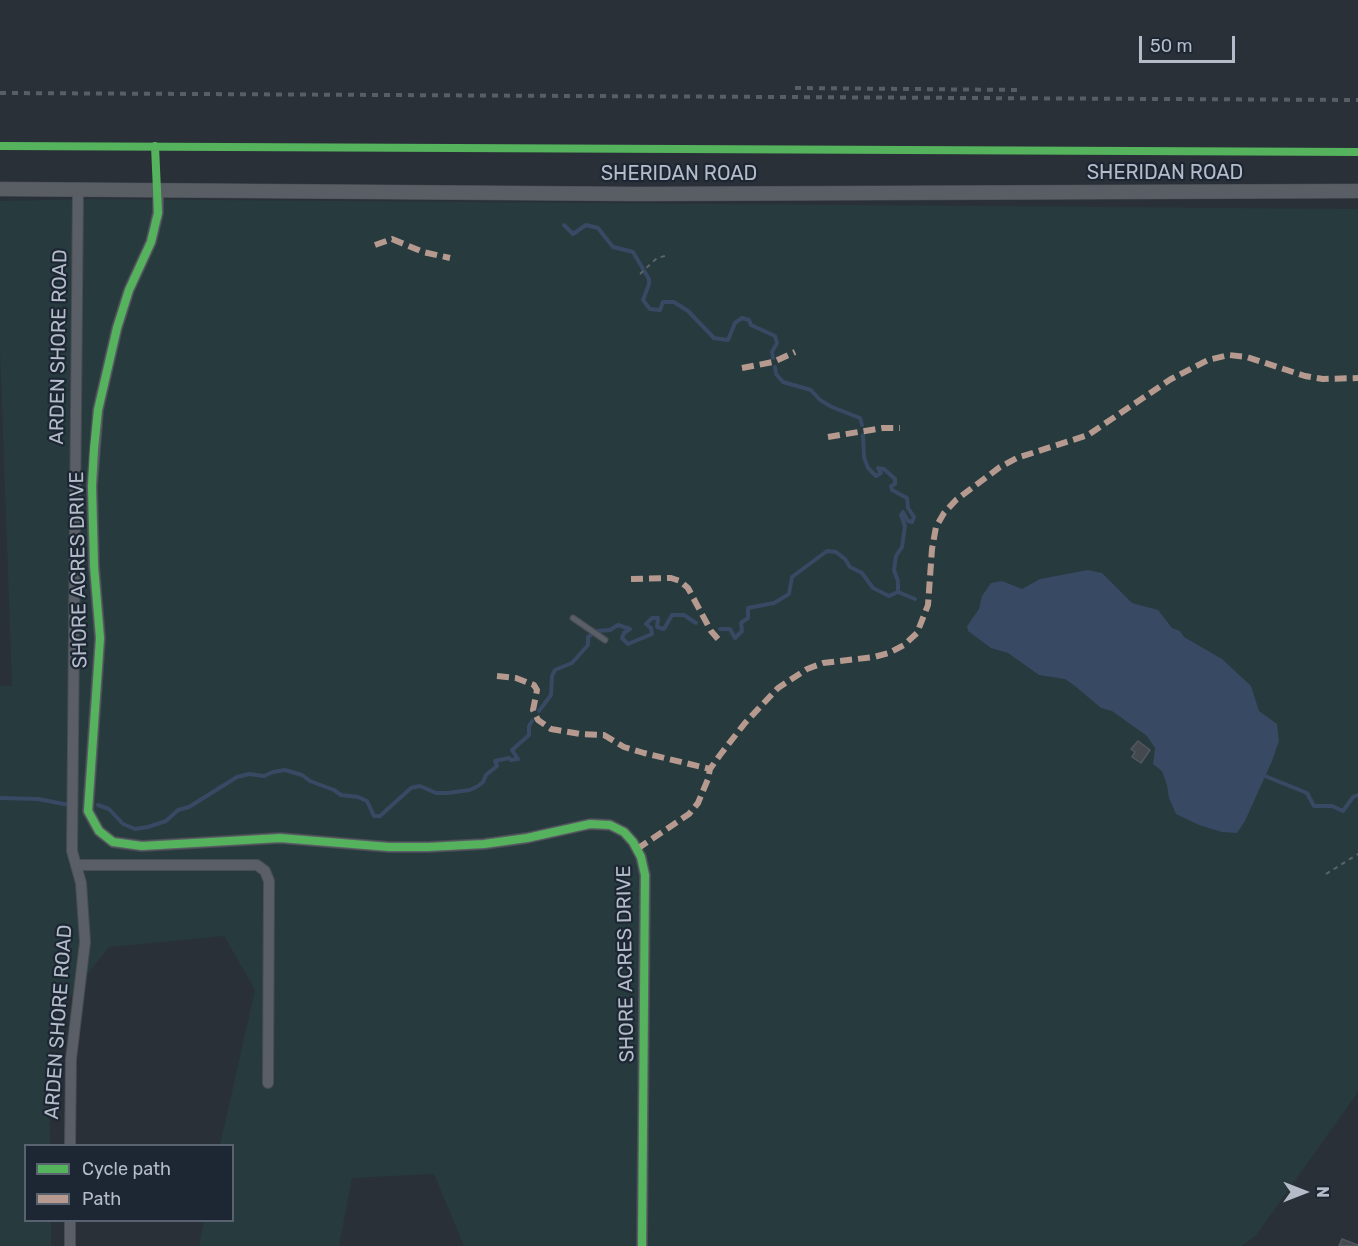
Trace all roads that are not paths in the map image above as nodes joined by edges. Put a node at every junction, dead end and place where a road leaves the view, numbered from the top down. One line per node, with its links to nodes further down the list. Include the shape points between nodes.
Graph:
1 (0, 189): 2 (main road, SHERIDAN ROAD)
2 (78, 190): 3 (main road, SHERIDAN ROAD); 7 (street, ARDEN SHORE ROAD, via 72,816 72,851)
3 (158, 190): 4 (main road, SHERIDAN ROAD, via 638,194); 12 (street, SHORE ACRES DRIVE, via 158,213 151,242 117,328 98,410 92,486 100,638 88,811 99,831 113,842 127,845 280,838 428,847 527,838 590,824 610,825 624,832 641,857 645,875)
4 (1358, 191)
5 (573, 618): 6 (lane)
6 (605, 640)
7 (77, 864): 8 (street, via 257,865 268,874); 9 (street, ARDEN SHORE ROAD, via 84,903 85,960 71,1059)
8 (268, 1083)
9 (70, 1144)
10 (70, 1222): 11 (street)
11 (70, 1246)
12 (642, 1246)

